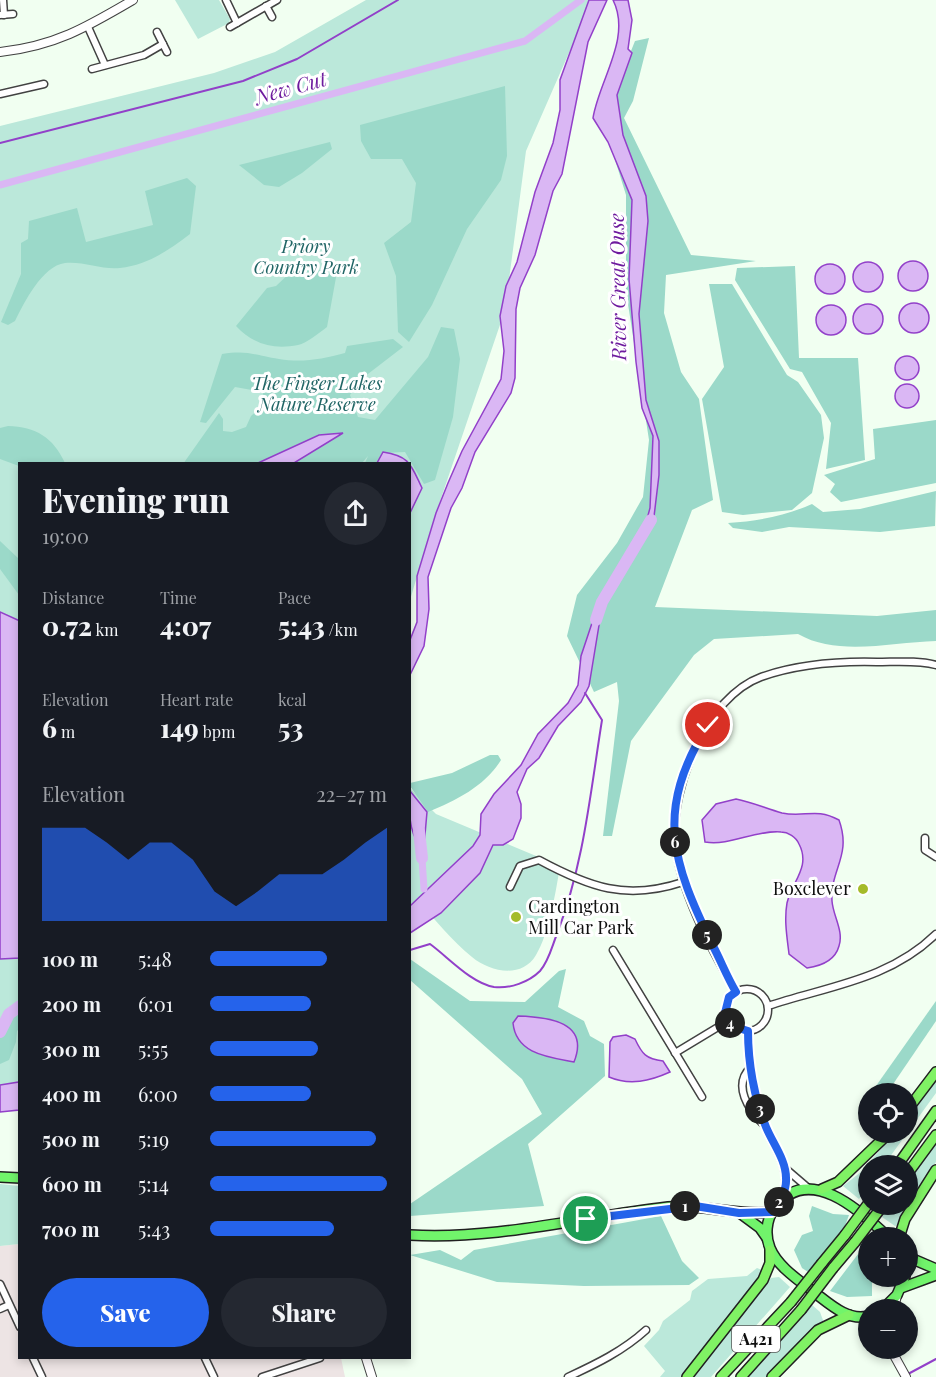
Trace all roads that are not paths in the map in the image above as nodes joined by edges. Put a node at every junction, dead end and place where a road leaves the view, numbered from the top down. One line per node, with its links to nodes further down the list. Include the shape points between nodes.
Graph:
1 (3, 0): 7 (street)
2 (134, 0): 10 (street)
3 (226, 0): 9 (street)
4 (277, 0): 5 (street)
5 (266, 6): 8 (street); 9 (street)
6 (14, 14): 7 (street)
7 (2, 15)
8 (272, 17)
9 (237, 23): 11 (street)
10 (88, 27): 14 (street, via 54,42); 16 (street)
11 (230, 27)
12 (157, 33): 13 (street)
13 (163, 44): 15 (street); 16 (street, via 144,55)
14 (0, 52)
15 (167, 52)
16 (105, 65): 17 (street)
17 (92, 69)
18 (44, 84): 19 (street)
19 (0, 94)
20 (936, 665): 23 (street, via 841,661 760,678 741,689 708,725 694,748 677,795 675,840)
21 (926, 838): 22 (street, via 925,850)
22 (936, 857)
23 (683, 882): 24 (street, via 632,892 590,884 538,860 518,867); 27 (street)
24 (510, 887)
25 (936, 934): 28 (street, via 909,957 874,975)
26 (613, 950): 31 (street)
27 (736, 992): 28 (street, via 760,993); 29 (street, via 726,1004)
28 (768, 1006): 30 (street, via 765,1021)
29 (728, 1021): 30 (street, via 739,1030); 31 (street)
30 (748, 1031): 32 (street)
31 (675, 1053): 35 (street)
32 (751, 1067): 37 (street); 37 (street, via 741,1082 752,1114)
33 (936, 1072): 34 (highway)
34 (918, 1096)
35 (702, 1097)
36 (936, 1111): 40 (highway)
37 (765, 1126): 42 (street)
38 (936, 1135): 41 (highway)
39 (879, 1143): 47 (highway, via 838,1182)
40 (905, 1155)
41 (918, 1159)
42 (786, 1168): 46 (street); 48 (street)
43 (936, 1170): 54 (highway)
44 (0, 1177): 45 (main road)
45 (18, 1178)
46 (807, 1187): 47 (main road); 48 (main road)
47 (822, 1189): 53 (main road)
48 (782, 1198): 49 (main road)
49 (772, 1212): 50 (main road); 56 (main road)
50 (739, 1213): 55 (main road, via 718,1208 670,1207 468,1236); 56 (main road, via 755,1223)
51 (859, 1215): 83 (highway, A421, bridge, via 791,1302)
52 (876, 1215): 84 (highway, A421, bridge, via 801,1310)
53 (875, 1227)
54 (902, 1227)
55 (411, 1235)
56 (767, 1238): 57 (main road)
57 (770, 1250): 68 (main road, via 806,1285); 82 (highway, via 763,1280)
58 (918, 1261): 59 (main road)
59 (936, 1269)
60 (936, 1275): 63 (main road)
61 (0, 1284): 66 (street)
62 (901, 1287): 63 (main road)
63 (899, 1292): 64 (main road); 65 (street)
64 (892, 1299)
65 (897, 1299)
66 (9, 1305): 67 (street); 70 (street)
67 (0, 1309)
68 (849, 1316): 69 (main road); 85 (highway, via 818,1330)
69 (858, 1317)
70 (18, 1323)
71 (646, 1330): 81 (street, via 601,1362)
72 (33, 1359): 77 (street)
73 (206, 1359): 78 (street)
74 (317, 1359): 79 (street)
75 (366, 1359): 80 (street)
76 (896, 1359): 86 (street)
77 (42, 1377)
78 (214, 1377)
79 (262, 1377)
80 (372, 1377)
81 (568, 1377)
82 (687, 1377)
83 (721, 1377)
84 (741, 1377)
85 (772, 1377)
86 (906, 1377)

